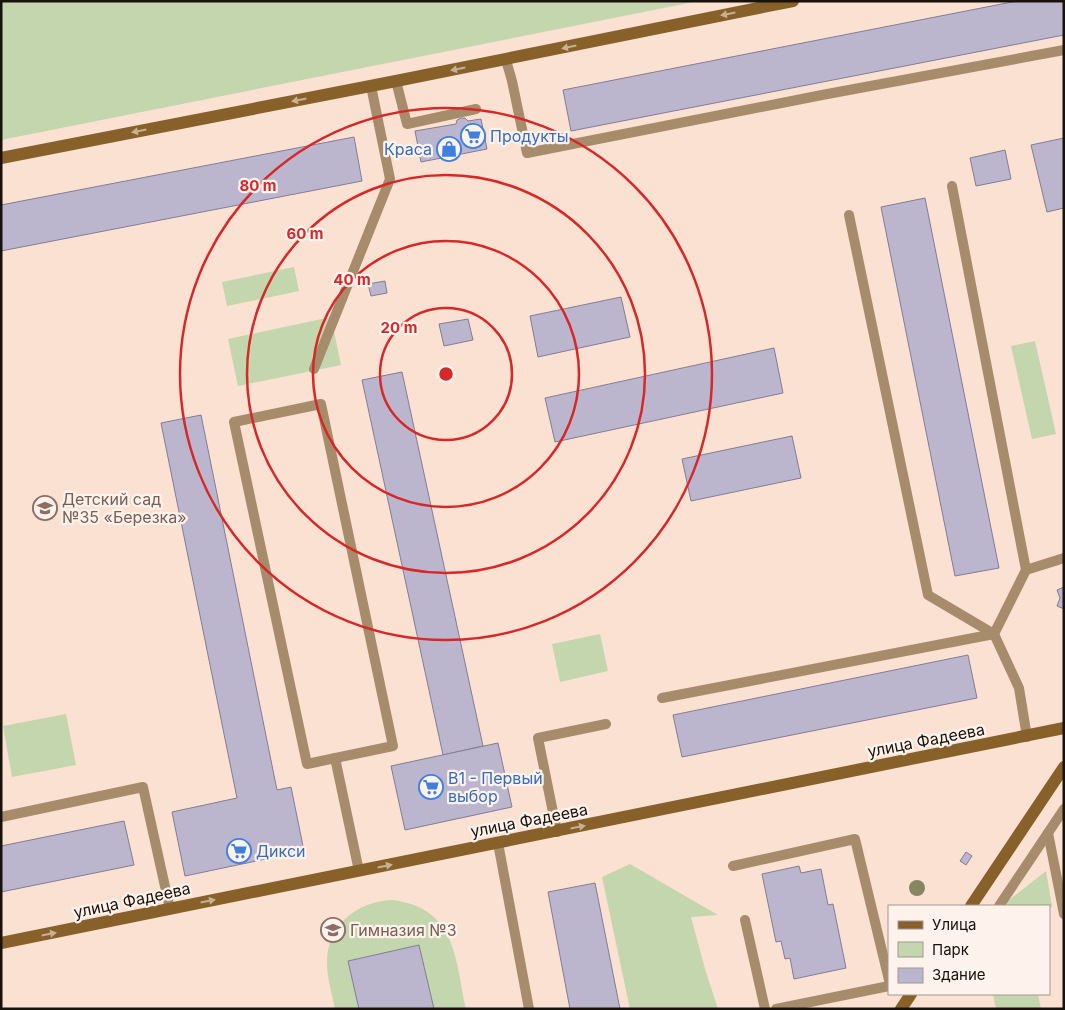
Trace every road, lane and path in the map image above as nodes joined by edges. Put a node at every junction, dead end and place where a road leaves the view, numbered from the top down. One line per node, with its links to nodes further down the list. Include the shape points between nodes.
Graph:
1 (793, 1): 3 (street, one-way to 3)
2 (1064, 50): 3 (lane, via 527,153)
3 (506, 60): 4 (street, one-way to 4)
4 (396, 81): 5 (street); 6 (lane, via 407,124)
5 (372, 86): 7 (street, one-way to 7); 10 (lane, via 390,179)
6 (476, 109)
7 (1, 158)
8 (952, 186): 12 (lane)
9 (849, 215): 13 (lane, via 928,595)
10 (314, 369)
11 (1064, 558): 12 (lane)
12 (1026, 570): 13 (lane)
13 (994, 634): 14 (lane); 17 (lane, via 1019,688)
14 (662, 698)
15 (606, 724): 22 (lane, via 538,738)
16 (1064, 728): 17 (street, улица Фадеева)
17 (1026, 737): 22 (street, улица Фадеева, one-way to 17)
18 (335, 758): 18 (lane, via 393,746 321,404 234,422 307,764); 26 (lane)
19 (1064, 768): 27 (street)
20 (1064, 809): 23 (lane)
21 (1, 817): 29 (lane, via 143,787)
22 (557, 832): 24 (street, улица Фадеева)
23 (1048, 833): 28 (lane); 30 (lane)
24 (498, 843): 26 (street, улица Фадеева, one-way to 24); 36 (lane)
25 (732, 866): 33 (lane, via 856,838)
26 (359, 871): 29 (street, улица Фадеева, one-way to 26)
27 (972, 905)
28 (1000, 905)
29 (170, 909): 32 (street, улица Фадеева, one-way to 29)
30 (1064, 914)
31 (745, 920): 37 (lane)
32 (1, 943)
33 (888, 976)
34 (888, 986): 38 (lane)
35 (910, 995): 39 (street)
36 (529, 1009)
37 (765, 1009)
38 (776, 1009)
39 (901, 1009)

